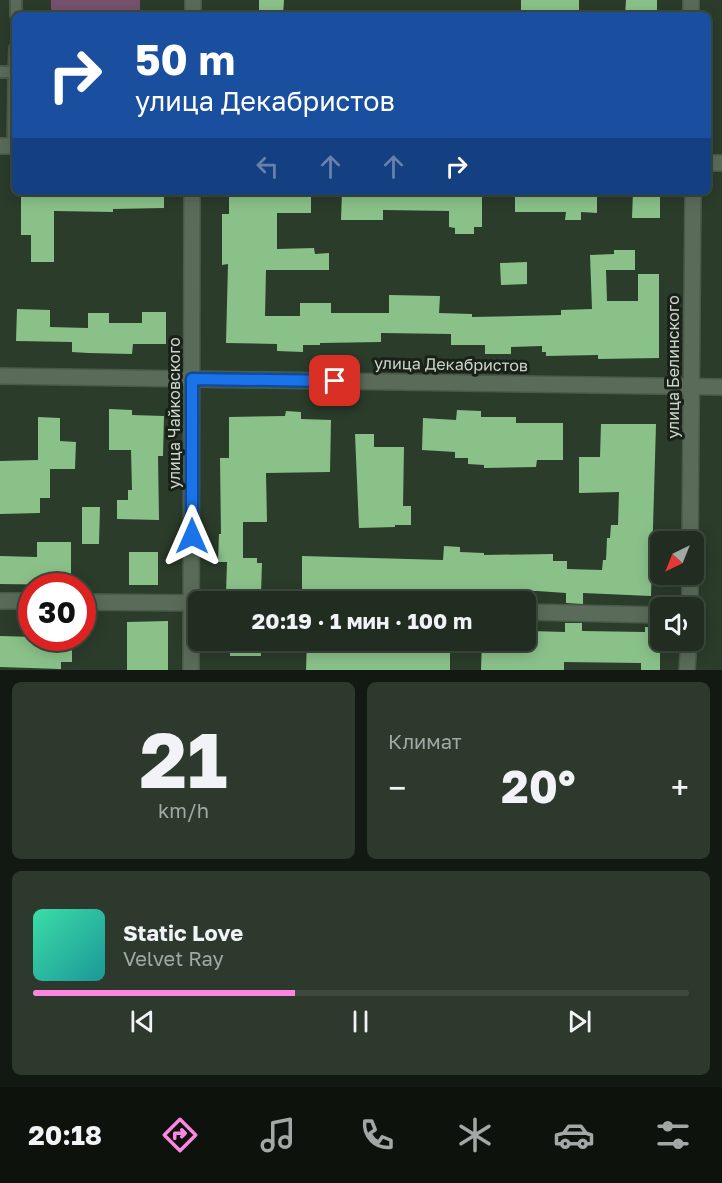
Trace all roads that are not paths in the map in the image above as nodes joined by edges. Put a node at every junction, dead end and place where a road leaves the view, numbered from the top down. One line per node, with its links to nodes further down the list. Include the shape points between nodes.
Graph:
1 (12, 109): 2 (lane)
2 (9, 146)
3 (192, 195): 6 (street, улица Чайковского)
4 (693, 195): 7 (street, улица Белинского)
5 (0, 376): 6 (street, улица Декабристов)
6 (192, 379): 7 (street, улица Декабристов); 10 (street, улица Чайковского)
7 (691, 386): 8 (street, улица Декабристов); 9 (street, улица Белинского)
8 (722, 387)
9 (690, 531)
10 (195, 591)
11 (0, 601): 12 (street)
12 (18, 601)
13 (96, 602): 14 (street)
14 (188, 603)
15 (536, 612): 16 (street)
16 (650, 615)
17 (192, 651): 19 (street, улица Чайковского)
18 (688, 651): 20 (street)
19 (191, 670)
20 (687, 670)

